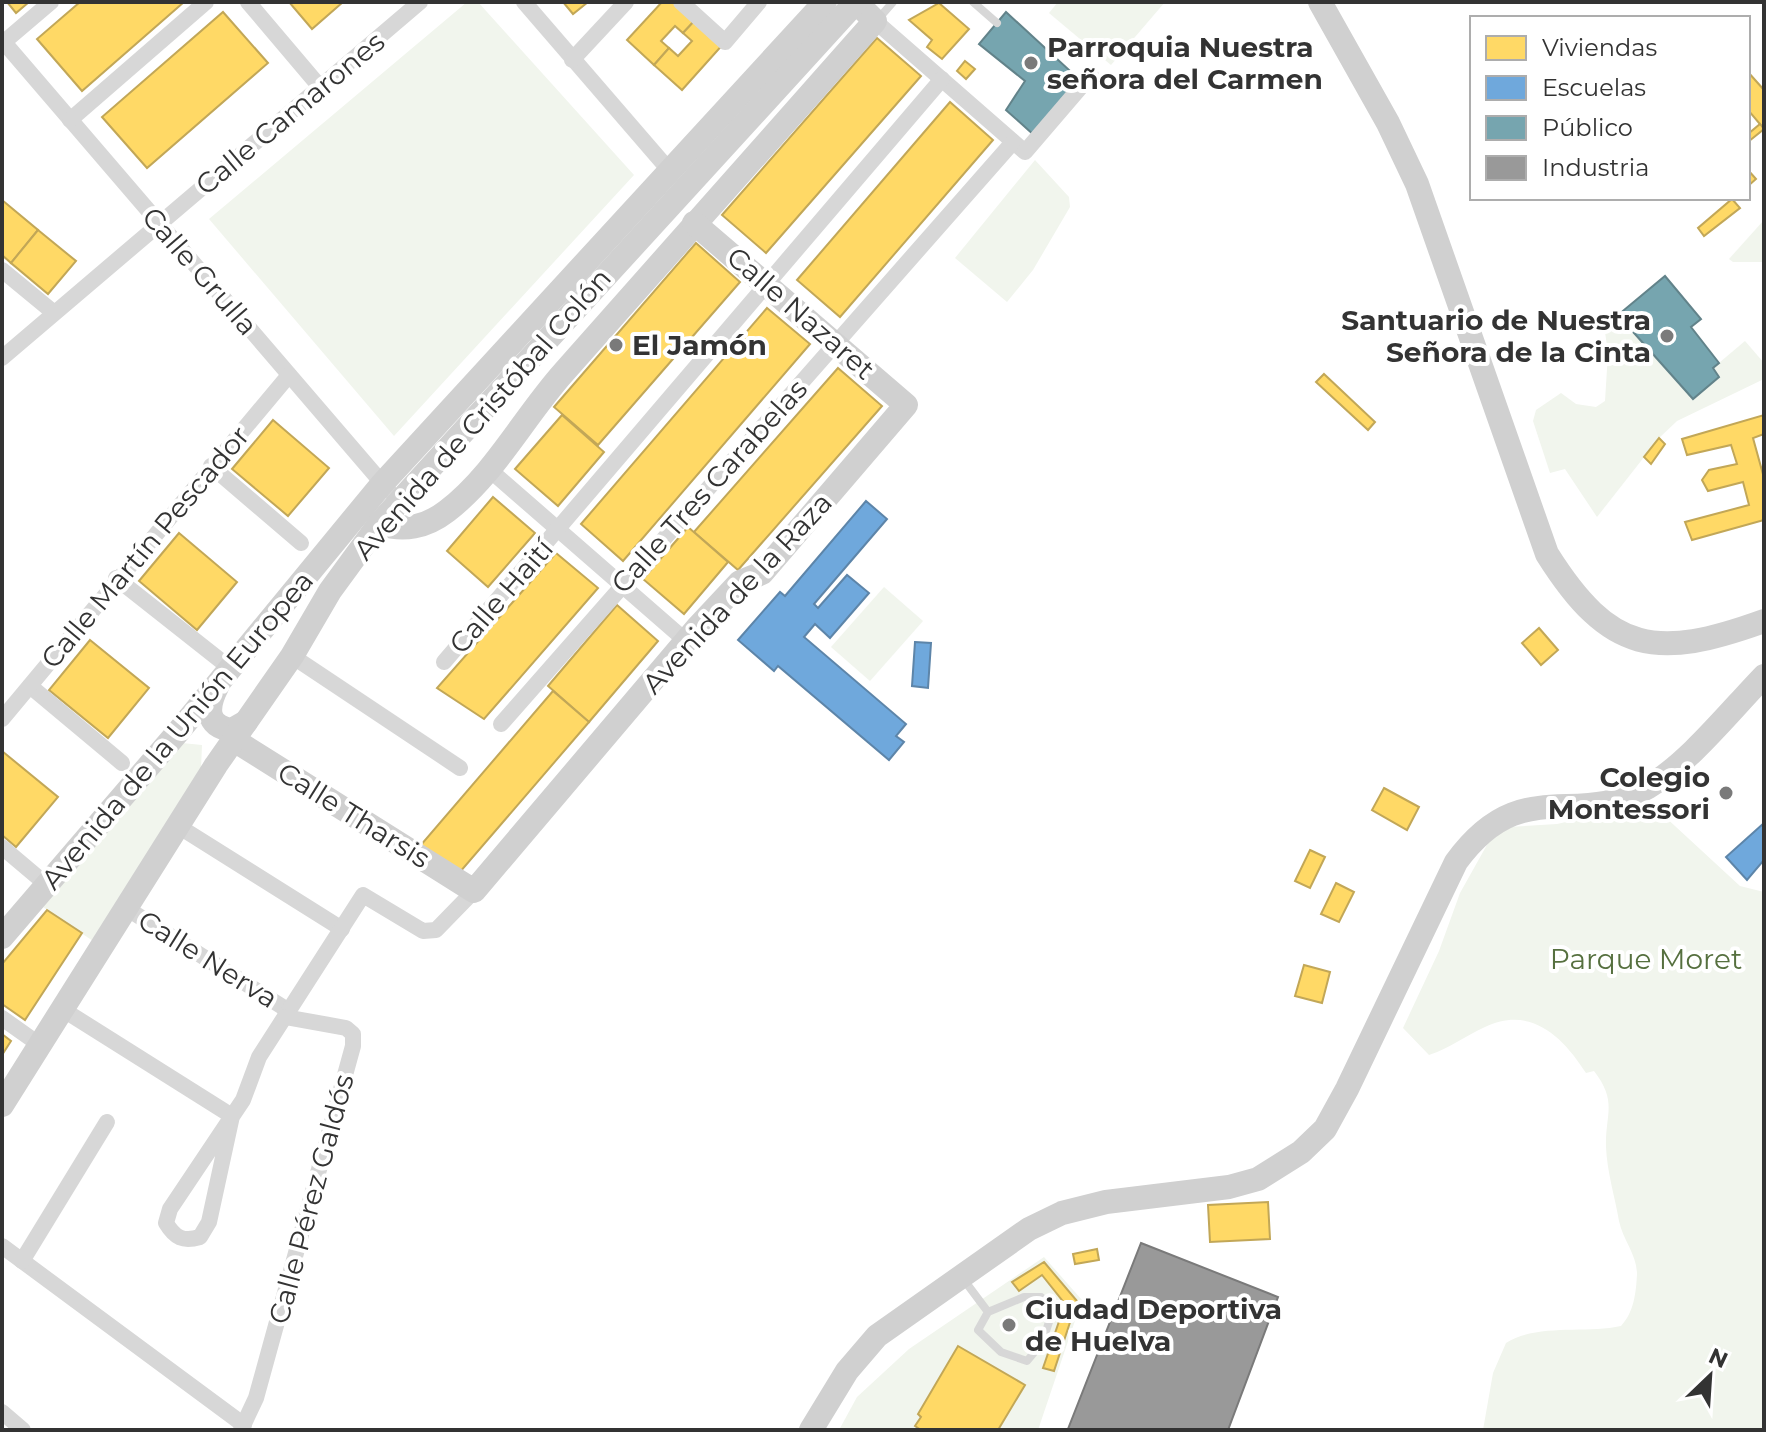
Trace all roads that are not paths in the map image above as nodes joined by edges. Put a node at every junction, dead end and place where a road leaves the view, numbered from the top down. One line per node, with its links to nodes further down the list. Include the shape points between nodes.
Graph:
1 (51, 2): 16 (street)
2 (206, 2): 21 (street)
3 (248, 2): 20 (street)
4 (420, 2): 20 (street, Calle Camarones)
5 (524, 2): 17 (street)
6 (626, 2): 17 (street)
7 (681, 2): 8 (street, via 725,42)
8 (759, 2)
9 (825, 2): 23 (main road, Avenida de Cristóbal Colón)
10 (856, 2): 14 (main road); 35 (main road, Avenida de Cristóbal Colón)
11 (893, 2): 14 (lane)
12 (973, 2): 15 (lane)
13 (1320, 2): 41 (main road, via 1417,184 1547,554 1571,592 1613,629 1657,646 1723,636)
14 (875, 21): 19 (street); 24 (main road)
15 (997, 23)
16 (3, 41): 21 (street, Calle Grulla)
17 (572, 60): 23 (street)
18 (1091, 75): 22 (street, via 1025,152)
19 (942, 79): 22 (street); 27 (street, Calle Haití)
20 (320, 87): 25 (street, Calle Camarones)
21 (70, 120): 25 (street, Calle Grulla)
22 (1013, 142): 29 (street, Calle Tres Carabelas)
23 (669, 170): 35 (main road, Avenida de Cristóbal Colón)
24 (694, 223): 27 (main road, Calle Nazaret); 34 (main road, via 550,388)
25 (159, 224): 28 (street, Calle Camarones); 31 (street, Calle Grulla)
26 (2, 270): 28 (street)
27 (766, 282): 29 (main road, Calle Nazaret); 37 (street, Calle Haití)
28 (53, 312): 30 (street, Calle Camarones)
29 (835, 341): 32 (main road, Calle Nazaret); 40 (street, Calle Tres Carabelas)
30 (2, 358)
31 (289, 375): 33 (street, Calle Martín Pescador); 35 (street, Calle Grulla)
32 (906, 405): 42 (main road, Avenida de la Raza, via 762,573 740,582)
33 (211, 466): 38 (street); 39 (street, Calle Martín Pescador)
34 (491, 471): 36 (main road, via 425,524 402,530); 37 (street)
35 (390, 493): 36 (main road, Avenida de Cristóbal Colón); 45 (main road, Avenida de la Unión Europea)
36 (379, 524): 43 (main road, Avenida de Cristóbal Colón, via 330,591)
37 (558, 530): 40 (street); 44 (street, Calle Haití)
38 (301, 543)
39 (116, 578): 45 (street); 47 (street, Calle Martín Pescador)
40 (621, 584): 42 (street); 49 (street, Calle Tres Carabelas)
41 (1764, 621)
42 (686, 641): 58 (main road, Avenida de la Raza)
43 (292, 656): 50 (main road, Avenida de Cristóbal Colón); 54 (street)
44 (444, 662)
45 (225, 675): 50 (main road, via 210,701 209,715 214,724); 51 (main road, Avenida de la Unión Europea)
46 (1764, 676): 72 (main road, via 1649,786 1603,802 1531,807 1503,816 1471,841 1325,1129 1281,1167 1229,1187 1106,1202 1062,1213)
47 (30, 686): 48 (street, Calle Martín Pescador); 52 (street)
48 (2, 719)
49 (501, 724)
50 (240, 731): 53 (main road, Avenida de Cristóbal Colón); 58 (main road, Calle Tharsis)
51 (178, 732): 53 (main road, via 206,732); 57 (main road, Avenida de la Unión Europea)
52 (122, 763)
53 (216, 765): 55 (main road, Avenida de Cristóbal Colón)
54 (460, 768)
55 (178, 826): 59 (main road, Avenida de Cristóbal Colón); 60 (street)
56 (2, 847): 57 (street)
57 (47, 885): 61 (main road, Avenida de la Unión Europea)
58 (474, 891): 60 (street, via 436,930 423,931 363,895)
59 (126, 908): 62 (main road, Avenida de Cristóbal Colón); 63 (street, Calle Nerva)
60 (342, 929): 63 (street)
61 (2, 937)
62 (62, 1009): 65 (main road, Avenida de Cristóbal Colón); 67 (street)
63 (287, 1014): 67 (street, via 259,1057); 75 (street, Calle Pérez Galdós, via 346,1028 353,1034 353,1046 256,1398)
64 (2, 1018): 65 (street)
65 (40, 1045): 66 (main road, Avenida de Cristóbal Colón)
66 (2, 1105)
67 (232, 1116): 67 (street, via 170,1209 166,1223 173,1235 187,1241 200,1237 209,1222)
68 (107, 1122): 71 (street)
69 (219, 1151): 69 (street, via 171,1217 175,1232 184,1236 198,1230)
70 (2, 1246): 71 (street)
71 (22, 1261): 75 (street)
72 (961, 1276): 73 (lane); 77 (main road, via 877,1336 847,1371)
73 (988, 1312): 73 (lane, via 1024,1297 1041,1297 1053,1310 1042,1343 1027,1361 1001,1352 978,1330)
74 (2, 1412): 76 (street)
75 (243, 1427)
76 (23, 1430)
77 (811, 1430)

